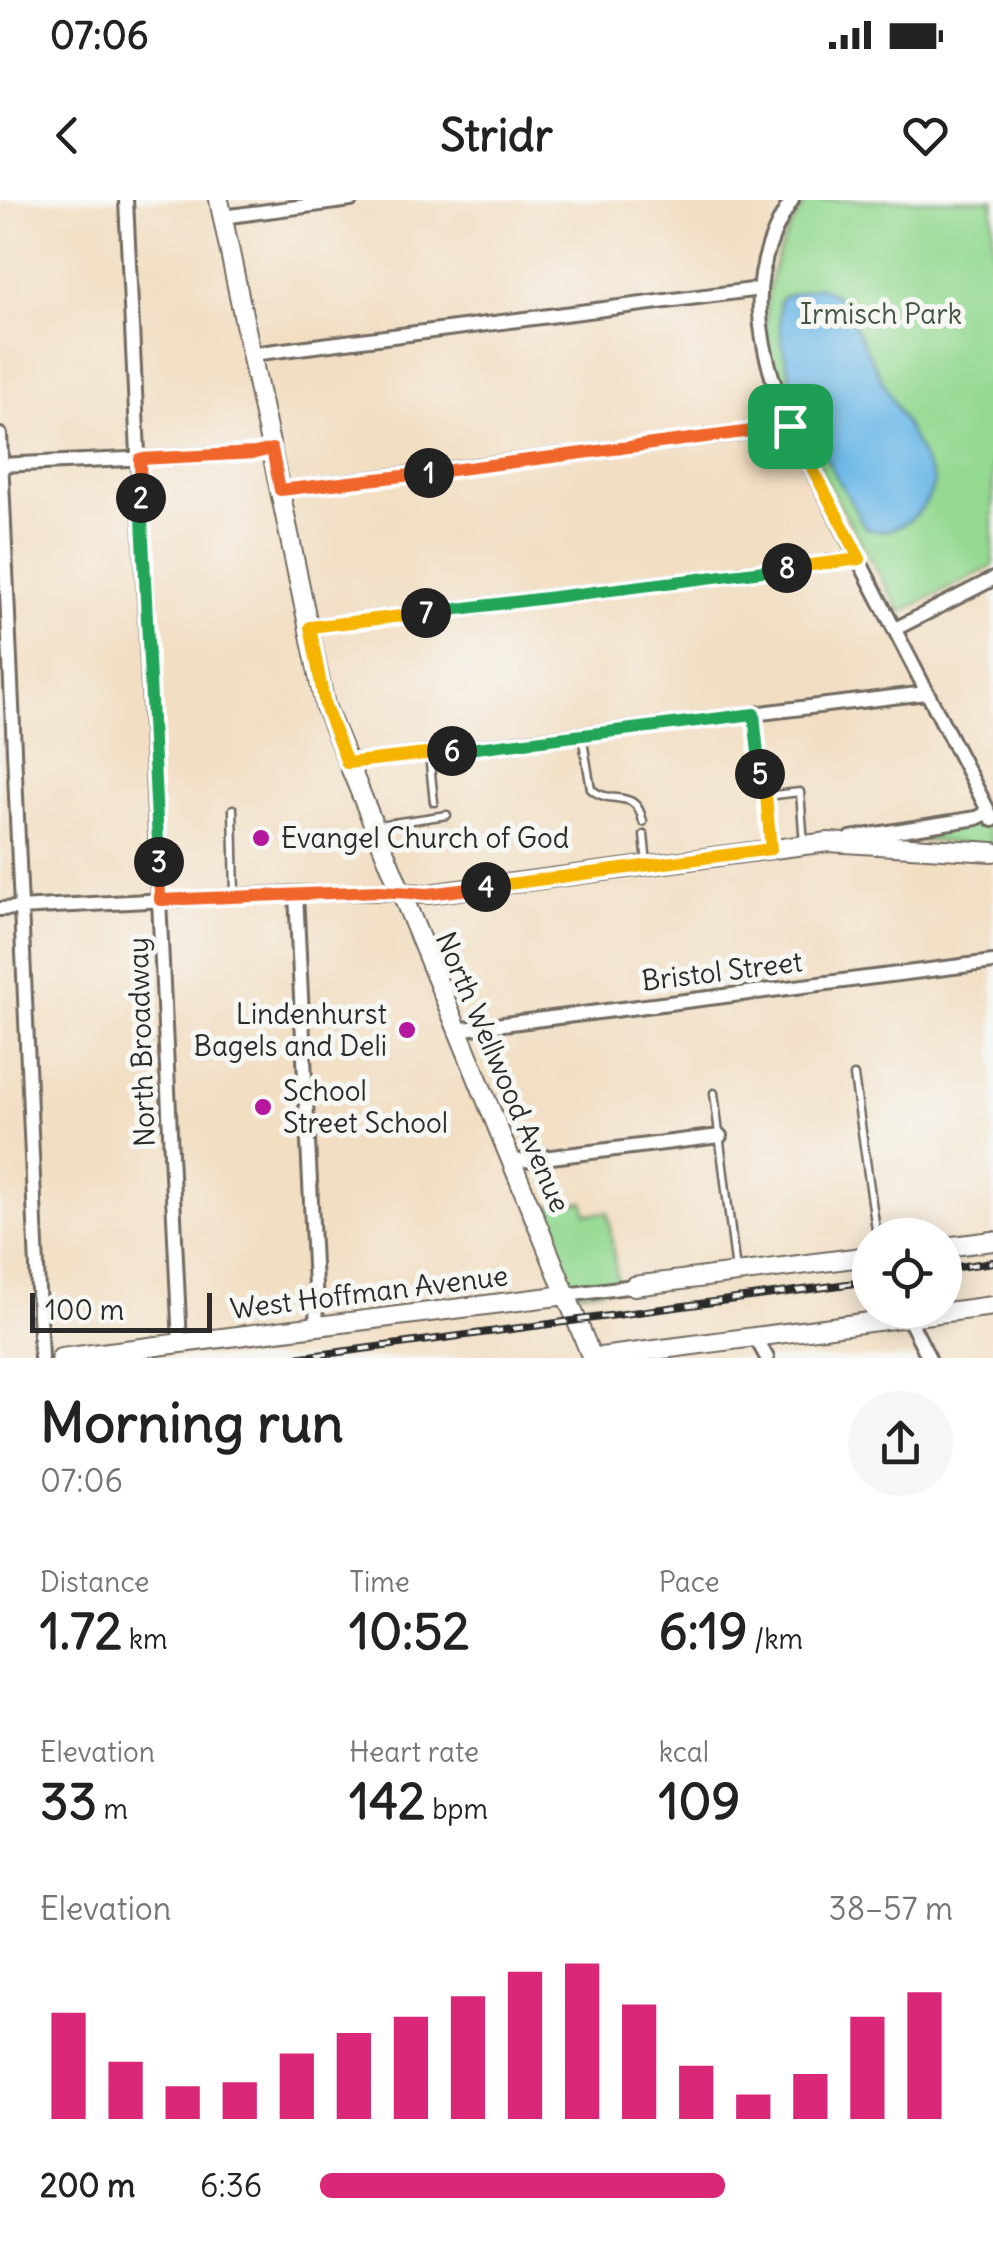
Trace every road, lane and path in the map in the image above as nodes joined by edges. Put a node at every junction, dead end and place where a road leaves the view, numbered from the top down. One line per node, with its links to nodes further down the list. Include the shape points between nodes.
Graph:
1 (126, 200): 10 (street, North Broadway)
2 (351, 200): 4 (street)
3 (792, 200): 5 (street, via 766,252)
4 (220, 208): 6 (main road, North Wellwood Avenue)
5 (760, 289): 6 (street); 7 (street, via 765,361)
6 (252, 354): 9 (main road, North Wellwood Avenue)
7 (790, 426): 12 (street); 13 (street)
8 (0, 436): 11 (street)
9 (272, 449): 10 (street); 12 (main road, North Wellwood Avenue)
10 (140, 459): 11 (street); 38 (street, North Broadway)
11 (1, 465): 39 (street)
12 (280, 490): 15 (main road, North Wellwood Avenue)
13 (860, 559): 15 (street); 16 (street)
14 (993, 579): 16 (street)
15 (310, 627): 21 (main road, North Wellwood Avenue, via 325,706)
16 (895, 629): 17 (street)
17 (926, 693): 18 (street); 26 (street)
18 (754, 714): 19 (street); 22 (lane)
19 (582, 735): 20 (street); 27 (lane, via 592,789 638,805)
20 (428, 753): 21 (street); 23 (lane)
21 (347, 763): 28 (main road, North Wellwood Avenue)
22 (766, 796): 31 (lane, via 800,792); 32 (lane)
23 (434, 802)
24 (232, 809): 37 (lane)
25 (447, 815): 28 (lane)
26 (991, 816): 30 (street)
27 (643, 822)
28 (373, 828): 36 (main road, North Wellwood Avenue)
29 (644, 836): 34 (lane)
30 (828, 842): 31 (main road); 33 (main road)
31 (804, 845): 32 (main road)
32 (771, 849): 34 (main road)
33 (993, 852)
34 (647, 865): 36 (main road)
35 (296, 893): 36 (street); 37 (street); 57 (street)
36 (400, 893): 42 (main road, North Wellwood Avenue)
37 (235, 896): 38 (street)
38 (160, 900): 39 (street); 60 (street, North Broadway)
39 (20, 908): 40 (street); 61 (street)
40 (0, 909)
41 (993, 962): 42 (street, Bristol Street)
42 (456, 1030): 46 (main road, North Wellwood Avenue)
43 (854, 1076): 47 (lane)
44 (714, 1093): 45 (lane)
45 (720, 1136): 46 (street); 51 (lane)
46 (511, 1162): 53 (main road, North Wellwood Avenue)
47 (874, 1218)
48 (993, 1241): 49 (main road)
49 (962, 1245)
50 (852, 1258): 51 (main road)
51 (736, 1273): 52 (main road)
52 (634, 1286): 53 (street)
53 (566, 1295): 57 (main road, West Hoffman Avenue); 63 (main road, North Wellwood Avenue)
54 (993, 1306): 55 (main road)
55 (962, 1309)
56 (852, 1322): 59 (main road)
57 (317, 1327): 60 (main road, West Hoffman Avenue)
58 (913, 1328): 65 (street)
59 (756, 1336): 63 (main road); 64 (street)
60 (180, 1344): 62 (main road, West Hoffman Avenue)
61 (41, 1358)
62 (61, 1358)
63 (592, 1358)
64 (767, 1358)
65 (928, 1358)

